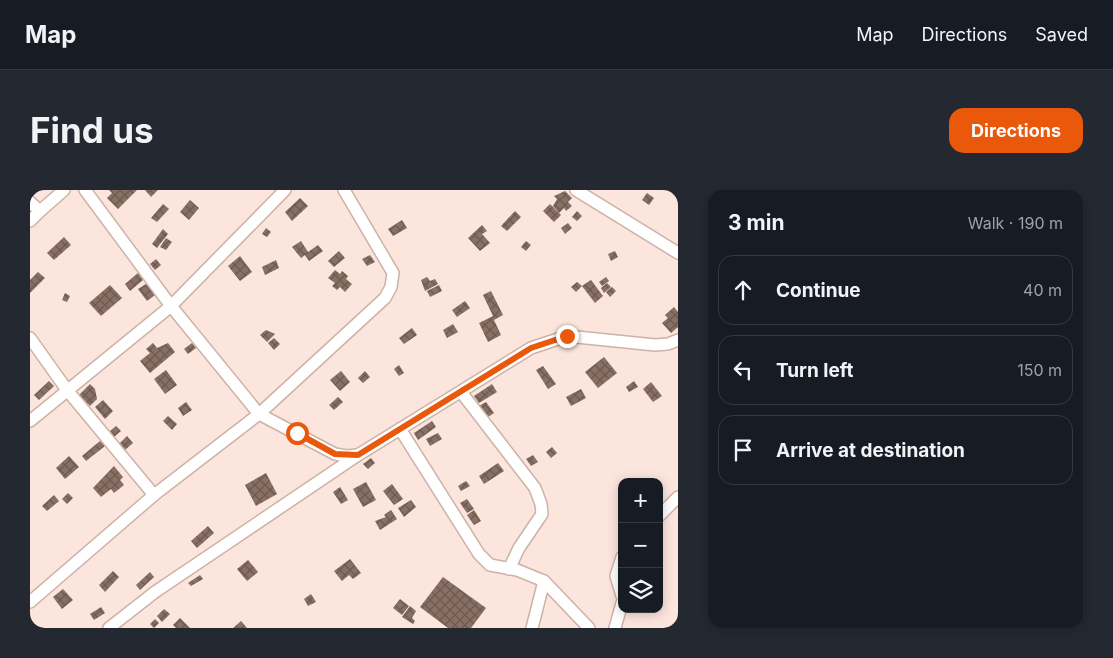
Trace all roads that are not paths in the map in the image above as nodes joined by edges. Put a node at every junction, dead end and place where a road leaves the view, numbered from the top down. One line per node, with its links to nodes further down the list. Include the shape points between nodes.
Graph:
1 (64, 190): 7 (street)
2 (85, 190): 10 (street)
3 (285, 190): 10 (street)
4 (344, 190): 15 (street, via 390,266 393,273 391,287 385,298)
5 (576, 190): 9 (street)
6 (30, 202): 7 (street)
7 (40, 212): 8 (street)
8 (30, 221)
9 (678, 253)
10 (171, 306): 13 (street); 15 (street)
11 (30, 338): 13 (street)
12 (678, 340): 14 (street, via 656,345 567,336 531,348)
13 (67, 390): 16 (street); 19 (street)
14 (461, 392): 17 (street); 22 (street, via 535,488 541,504 542,514)
15 (259, 414): 18 (street, via 335,454); 19 (street)
16 (30, 421)
17 (400, 429): 18 (street); 22 (street, via 479,554 490,565)
18 (358, 455): 28 (street, via 155,592)
19 (154, 495): 26 (street)
20 (678, 497): 21 (street)
21 (663, 512)
22 (509, 569): 24 (street)
23 (618, 570): 25 (street)
24 (544, 581): 29 (street); 30 (street)
25 (618, 583)
26 (30, 602)
27 (619, 613): 31 (street)
28 (110, 628)
29 (532, 628)
30 (589, 628)
31 (615, 628)

